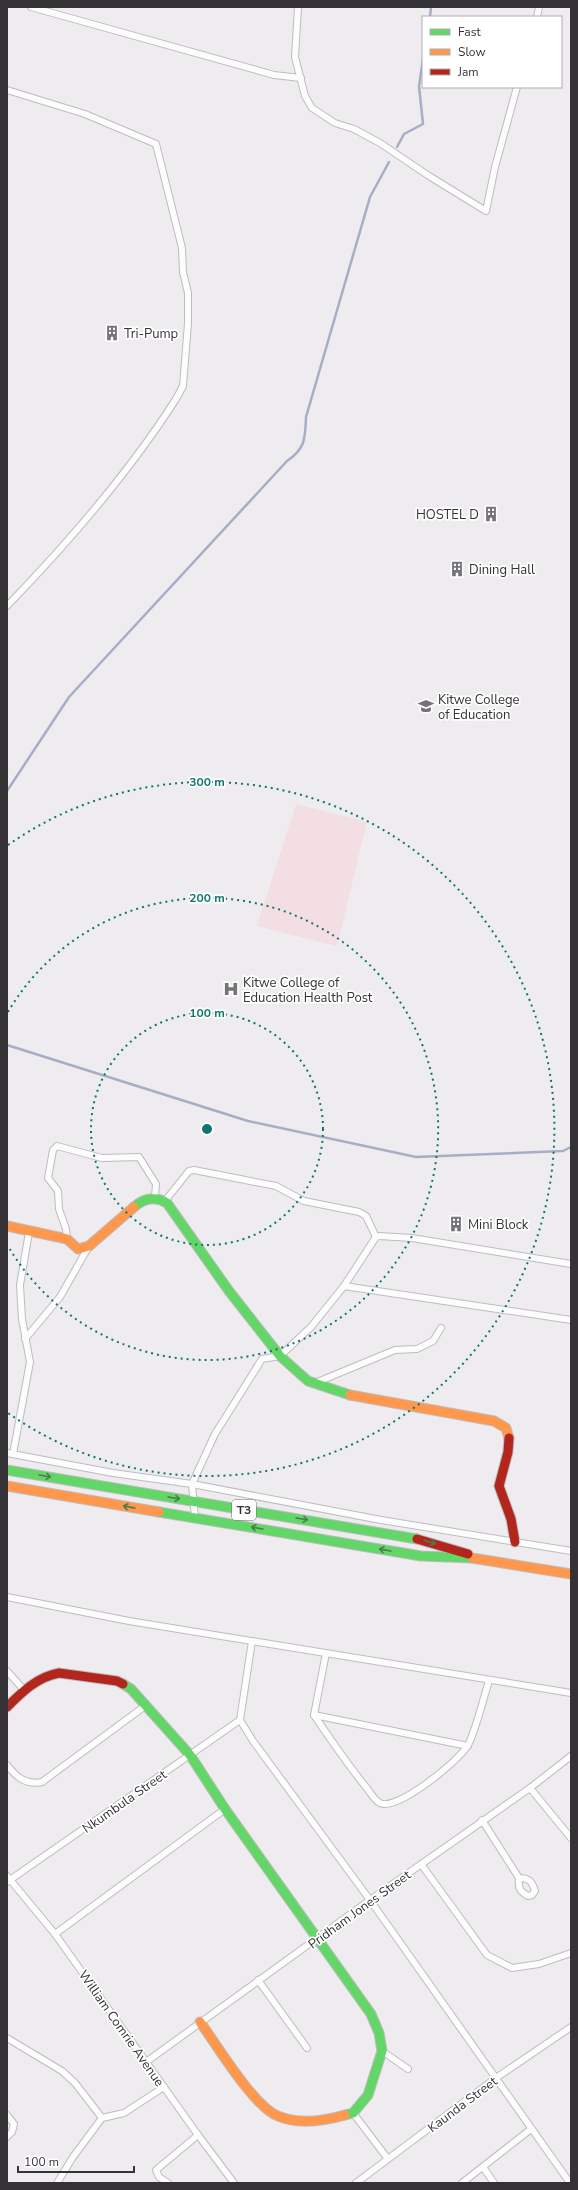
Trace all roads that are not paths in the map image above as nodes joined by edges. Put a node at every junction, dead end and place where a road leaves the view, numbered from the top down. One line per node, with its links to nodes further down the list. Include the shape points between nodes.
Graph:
1 (31, 7): 3 (street, via 274,75)
2 (298, 7): 3 (street, via 295,57)
3 (301, 78): 4 (street, via 305,96 312,108 323,117 380,142 486,211)
4 (517, 88)
5 (7, 90): 6 (street, via 85,114 156,144 182,248 183,272 188,293 183,386 176,399 118,481 74,534)
6 (7, 606)
7 (155, 1198): 8 (main road); 12 (street, via 156,1184 139,1157 102,1158 57,1146 48,1178 58,1191 60,1214); 13 (main road, via 137,1204)
8 (165, 1201): 11 (street, via 189,1171 194,1170 276,1186 304,1201 358,1212 366,1216); 19 (main road, via 229,1291)
9 (7, 1226): 10 (main road)
10 (29, 1232): 12 (main road); 18 (street, via 20,1286)
11 (376, 1237): 14 (street, via 412,1238); 15 (street)
12 (67, 1239): 13 (main road, via 78,1249)
13 (90, 1246): 18 (street, via 60,1297)
14 (571, 1264)
15 (344, 1286): 16 (street); 19 (street, via 311,1326)
16 (571, 1320)
17 (441, 1328): 20 (street, via 433,1341 417,1350 395,1350)
18 (25, 1339): 21 (street, via 30,1362)
19 (280, 1356): 20 (main road); 23 (street, via 262,1358 215,1434)
20 (314, 1384): 27 (main road, via 352,1396 494,1421 505,1428 508,1445 499,1486 500,1495 509,1512)
21 (10, 1453): 23 (street, via 113,1473)
22 (7, 1470): 25 (main road, T3, one-way to 25)
23 (192, 1484): 25 (street); 27 (street, via 381,1520)
24 (7, 1486): 26 (main road, T3, one-way to 24)
25 (193, 1501): 26 (street); 29 (main road, T3, one-way to 29, via 425,1540)
26 (195, 1518): 29 (main road, T3, one-way to 26, via 421,1556)
27 (515, 1542): 28 (street)
28 (571, 1550)
29 (479, 1558): 30 (main road, T3)
30 (571, 1574)
31 (7, 1597): 32 (street, via 129,1621)
32 (252, 1641): 33 (street); 41 (street)
33 (326, 1653): 35 (street); 40 (street)
34 (7, 1671): 36 (street)
35 (489, 1682): 37 (street); 42 (street)
36 (24, 1690): 38 (main road, via 45,1676 59,1673 124,1684); 39 (main road)
37 (571, 1694)
38 (145, 1706): 43 (main road); 45 (street, via 42,1782 31,1784 20,1779)
39 (7, 1707)
40 (314, 1715): 42 (street); 42 (street, via 348,1766 378,1802 386,1805 406,1797 452,1764)
41 (240, 1720): 43 (street, Nkumbula Street); 53 (street)
42 (468, 1746)
43 (190, 1755): 47 (main road); 52 (street, Nkumbula Street)
44 (571, 1756): 46 (street, Pridham Jones Street)
45 (7, 1765)
46 (530, 1788): 48 (street, Pridham Jones Street); 49 (street)
47 (225, 1809): 54 (street); 55 (main road)
48 (482, 1820): 50 (street, Pridham Jones Street); 51 (street)
49 (571, 1838)
50 (421, 1864): 53 (street, Pridham Jones Street); 56 (street, via 487,1955 512,1968 539,1964)
51 (519, 1878)
52 (8, 1879): 54 (street, William Comrie Avenue)
53 (370, 1900): 55 (street, Pridham Jones Street); 65 (street)
54 (54, 1934): 63 (street, William Comrie Avenue)
55 (317, 1939): 57 (street, Pridham Jones Street); 62 (main road, via 371,2014 379,2033)
56 (571, 1953)
57 (258, 1980): 58 (street, Pridham Jones Street); 61 (street)
58 (200, 2022): 63 (street, Pridham Jones Street); 67 (main road, via 259,2103 277,2116 292,2120 323,2121)
59 (571, 2027): 65 (street, Kaunda Street)
60 (7, 2038): 69 (street, via 62,2071 75,2083)
61 (307, 2048)
62 (382, 2051): 64 (street); 67 (main road, via 368,2095)
63 (146, 2062): 66 (street, William Comrie Avenue)
64 (408, 2068)
65 (496, 2078): 70 (street); 73 (street, Kaunda Street)
66 (164, 2087): 69 (street, via 124,2113); 71 (street, William Comrie Avenue)
67 (353, 2113): 73 (street)
68 (7, 2116): 72 (street, via 14,2124)
69 (102, 2118): 75 (street)
70 (531, 2129): 74 (street); 81 (street)
71 (198, 2135): 76 (street, via 156,2170 159,2177); 77 (street, William Comrie Avenue)
72 (7, 2138)
73 (388, 2159): 78 (street, Kaunda Street)
74 (483, 2167): 79 (street); 80 (street)
75 (57, 2183)
76 (168, 2183)
77 (234, 2183)
78 (356, 2183)
79 (462, 2183)
80 (494, 2183)
81 (570, 2183)

